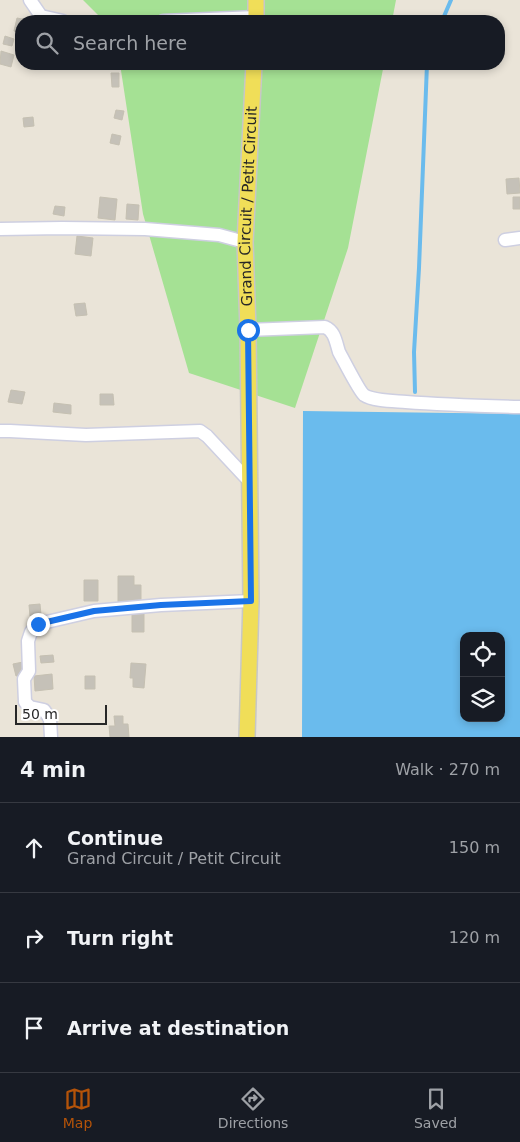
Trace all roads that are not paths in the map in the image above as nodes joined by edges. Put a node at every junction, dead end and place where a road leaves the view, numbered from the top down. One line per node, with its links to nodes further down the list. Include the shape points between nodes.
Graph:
1 (30, 0): 3 (street)
2 (256, 0): 4 (main road)
3 (40, 15)
4 (256, 15)
5 (254, 70): 9 (main road, Grand Circuit / Petit Circuit)
6 (0, 229): 9 (street, via 145,229 219,235)
7 (520, 238): 8 (street)
8 (504, 240)
9 (245, 242): 10 (main road, Grand Circuit / Petit Circuit)
10 (248, 330): 11 (street, via 329,329 363,394 371,397 441,405); 13 (main road, Grand Circuit / Petit Circuit)
11 (520, 407)
12 (0, 431): 13 (street, via 86,435 200,431)
13 (249, 481): 14 (main road, Grand Circuit / Petit Circuit)
14 (251, 601): 15 (street, via 94,611 38,624 28,641 25,702 30,707 44,710 50,719); 16 (main road, Grand Circuit / Petit Circuit)
15 (51, 737)
16 (248, 737)

